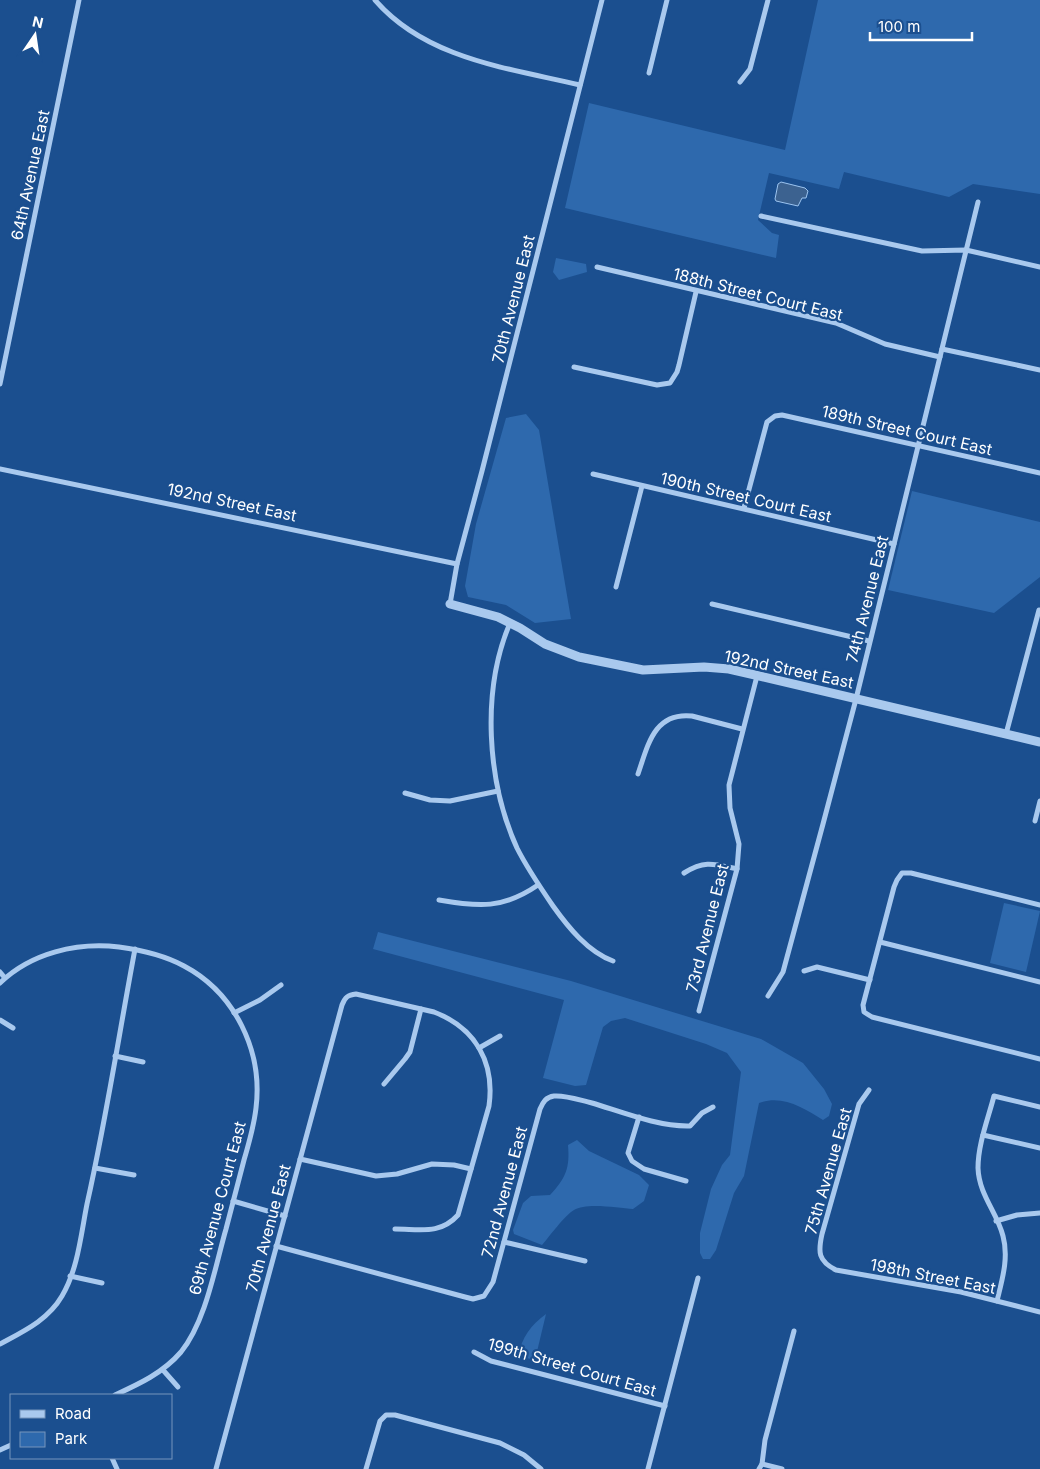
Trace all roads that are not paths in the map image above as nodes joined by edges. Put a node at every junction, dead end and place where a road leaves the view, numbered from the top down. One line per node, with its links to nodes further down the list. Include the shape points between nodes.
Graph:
1 (79, 0): 19 (street, 64th Avenue East)
2 (375, 0): 8 (street, via 409,30 445,50)
3 (602, 0): 8 (street, 70th Avenue East)
4 (667, 0): 6 (street)
5 (768, 0): 7 (street, via 750,69)
6 (649, 73)
7 (740, 82)
8 (580, 85): 27 (street, 70th Avenue East)
9 (978, 202): 11 (street, 74th Avenue East)
10 (760, 216): 11 (street, via 922,252)
11 (966, 250): 12 (street); 15 (street, 74th Avenue East)
12 (1040, 267)
13 (597, 268): 14 (street, 188th Street Court East)
14 (696, 292): 16 (street, 188th Street Court East, via 836,323 885,344); 17 (street, via 677,372 667,384 658,385)
15 (942, 350): 16 (street, 74th Avenue East); 18 (street)
16 (940, 357): 20 (street, 74th Avenue East)
17 (574, 366)
18 (1040, 370)
19 (0, 384)
20 (917, 446): 22 (street, 189th Street Court East); 25 (street, 189th Street Court East, via 791,416 774,416 764,430); 26 (street, 74th Avenue East)
21 (0, 469): 27 (street, 192nd Street East)
22 (1040, 473)
23 (593, 474): 24 (street, 190th Street Court East)
24 (642, 486): 25 (street, 190th Street Court East); 28 (street)
25 (744, 508): 26 (street, 190th Street Court East)
26 (894, 544): 33 (street, 74th Avenue East)
27 (457, 564): 29 (street, 70th Avenue East)
28 (616, 587)
29 (450, 604): 32 (street, 192nd Street East)
30 (712, 604): 33 (street)
31 (1039, 610): 37 (street)
32 (510, 623): 34 (street, 192nd Street East, via 563,651 628,668 704,667); 40 (street, via 496,670 491,712)
33 (869, 641): 35 (street, 74th Avenue East)
34 (756, 676): 35 (street, 192nd Street East); 36 (street, 73rd Avenue East)
35 (856, 699): 37 (street, 192nd Street East); 59 (street, 74th Avenue East, via 783,972)
36 (742, 729): 39 (street, via 686,715 670,719 656,729); 44 (street, 73rd Avenue East, via 729,785 730,808 739,844)
37 (1006, 734): 38 (street, 192nd Street East)
38 (1040, 742)
39 (638, 774)
40 (498, 792): 41 (street, via 450,801 430,800); 46 (street, via 518,849)
41 (405, 793)
42 (1040, 801): 43 (street)
43 (1035, 821)
44 (737, 869): 45 (street, via 703,864); 61 (street, 73rd Avenue East)
45 (684, 873)
46 (538, 885): 47 (street, via 508,901 492,904 470,906); 51 (street, via 582,940 602,957)
47 (439, 900)
48 (1040, 905): 49 (street, via 902,873 894,887)
49 (880, 942): 55 (street); 56 (street)
50 (135, 949): 54 (street, 69th Avenue Court East, via 106,946 66,949 33,960); 62 (street, 69th Avenue Court East, via 184,966 203,978 220,993); 67 (street)
51 (613, 961)
52 (804, 971): 55 (street, via 817,967)
53 (0, 972): 54 (street)
54 (5, 978): 57 (street, 69th Avenue Court East)
55 (870, 980): 68 (street, via 863,1004 864,1012 872,1017)
56 (1040, 982)
57 (0, 983)
58 (281, 985): 62 (street)
59 (768, 996)
60 (421, 1009): 66 (street, via 446,1017 466,1031); 70 (street, via 410,1052); 77 (street, 70th Avenue East, via 348,995 339,1014)
61 (699, 1011)
62 (234, 1013): 82 (street, 69th Avenue Court East, via 250,1045 257,1087 253,1125)
63 (0, 1020): 64 (street)
64 (14, 1028)
65 (500, 1036): 66 (street)
66 (479, 1048): 79 (street, via 488,1069 491,1094)
67 (115, 1056): 69 (street); 78 (street)
68 (1040, 1059)
69 (143, 1062)
70 (384, 1084)
71 (869, 1090): 90 (street, 75th Avenue East, via 859,1104 822,1234 819,1247)
72 (713, 1107): 74 (street, via 690,1126 673,1126)
73 (1040, 1107): 75 (street, via 994,1096)
74 (639, 1117): 81 (street, via 629,1157 644,1169); 87 (street, 72nd Avenue East, via 569,1097 546,1099 540,1109)
75 (983, 1135): 76 (street); 85 (street, via 978,1167 981,1185)
76 (1040, 1148)
77 (300, 1159): 79 (street, via 376,1176 432,1164); 84 (street, 70th Avenue East)
78 (95, 1168): 80 (street); 91 (street)
79 (472, 1169): 86 (street, via 458,1216 447,1226 433,1230)
80 (134, 1176)
81 (686, 1181)
82 (233, 1201): 84 (street); 99 (street, 69th Avenue Court East, via 197,1327 182,1351)
83 (1040, 1213): 85 (street)
84 (285, 1216): 88 (street, 70th Avenue East)
85 (996, 1221): 94 (street, via 1005,1248 1004,1272)
86 (396, 1229)
87 (504, 1242): 88 (street, 72nd Avenue East, via 493,1282 486,1294 473,1298); 89 (street)
88 (276, 1246): 104 (street, 70th Avenue East)
89 (585, 1261)
90 (823, 1261): 94 (street, 198th Street East, via 836,1270)
91 (70, 1276): 93 (street); 97 (street, via 51,1312 35,1325)
92 (698, 1278): 102 (street)
93 (102, 1283)
94 (997, 1301): 95 (street, 198th Street East)
95 (1040, 1312)
96 (794, 1331): 103 (street)
97 (0, 1344)
98 (474, 1352): 102 (street, 199th Street Court East, via 491,1361)
99 (164, 1370): 100 (street); 101 (street, 69th Avenue Court East)
100 (178, 1386)
101 (117, 1394)
102 (665, 1406): 107 (street)
103 (761, 1467): 108 (street)
104 (216, 1469)
105 (366, 1469): 106 (street, via 380,1421 383,1416 395,1414 500,1443 524,1455)
106 (541, 1469)
107 (648, 1469)
108 (782, 1469)

